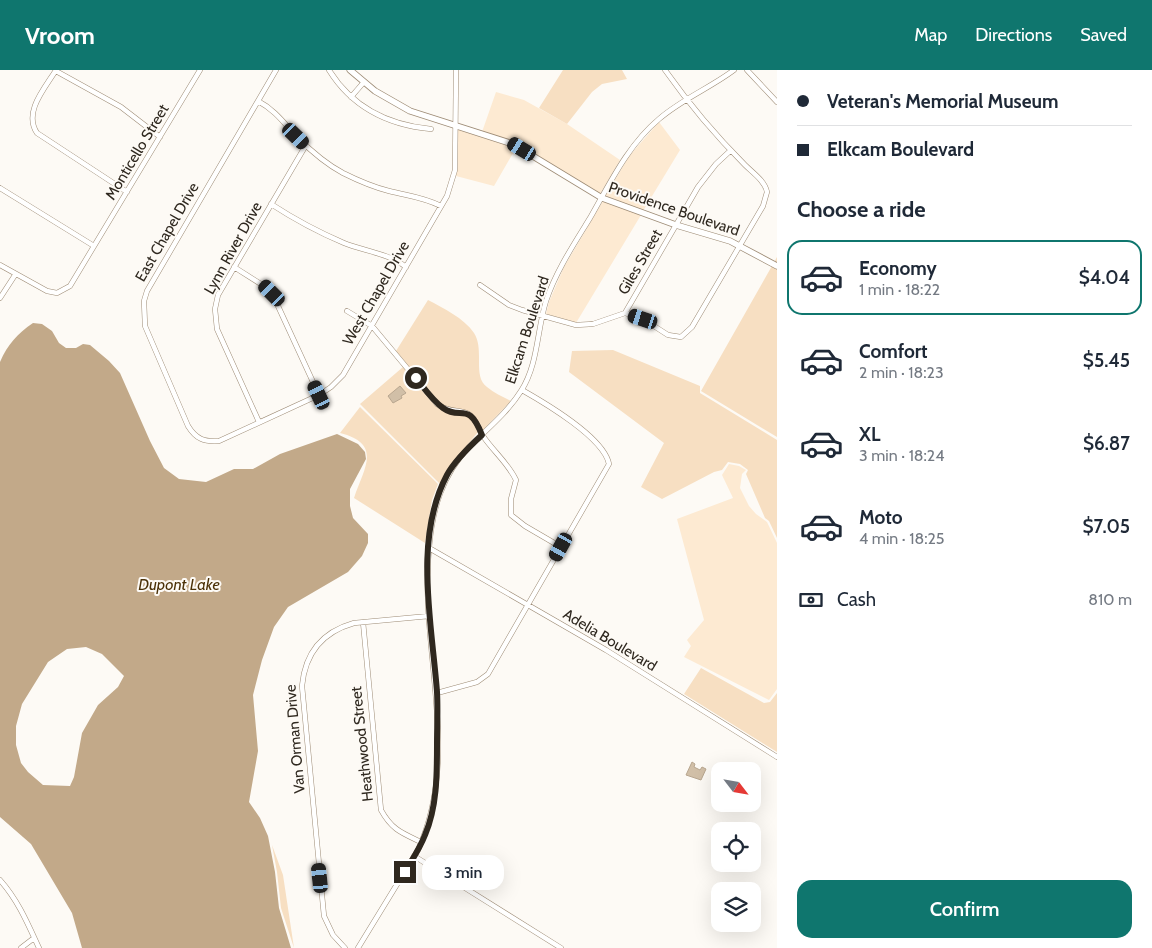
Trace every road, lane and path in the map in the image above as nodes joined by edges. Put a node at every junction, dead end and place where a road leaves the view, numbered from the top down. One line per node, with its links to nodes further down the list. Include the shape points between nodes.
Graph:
1 (56, 70): 17 (street, via 120,107); 21 (street, via 34,108 32,126 37,133)
2 (200, 70): 17 (street, Monticello Street)
3 (276, 70): 13 (street, East Chapel Drive)
4 (329, 70): 11 (street)
5 (350, 70): 10 (main road, Providence Boulevard)
6 (456, 70): 15 (street, West Chapel Drive)
7 (665, 70): 12 (street)
8 (734, 70): 12 (street, Elkcam Boulevard)
9 (747, 70): 14 (street)
10 (364, 82): 11 (street); 15 (main road, Providence Boulevard, via 410,111)
11 (351, 97): 16 (street, via 382,118 412,128)
12 (685, 99): 19 (street); 22 (street, Elkcam Boulevard, via 658,119 628,153)
13 (258, 101): 18 (street, via 271,108); 43 (street, East Chapel Drive, via 144,301 145,326 188,426)
14 (777, 102)
15 (454, 126): 22 (main road, Providence Boulevard, via 513,144); 24 (street, West Chapel Drive, via 455,170)
16 (431, 129)
17 (160, 137): 21 (street, Monticello Street)
18 (306, 145): 23 (street, Lynn River Drive); 24 (street, via 342,172 372,186 425,198)
19 (730, 151): 25 (street, Giles Street, via 698,187); 26 (street, via 761,181 767,192 763,206)
20 (0, 188): 27 (street)
21 (127, 192): 27 (street, Monticello Street)
22 (602, 198): 25 (main road, Providence Boulevard); 37 (street, Elkcam Boulevard, via 562,265)
23 (271, 204): 30 (street, Lynn River Drive); 31 (street, via 317,231)
24 (441, 206): 31 (street, West Chapel Drive)
25 (676, 225): 26 (main road, Providence Boulevard); 36 (street, Giles Street)
26 (739, 245): 29 (main road, Providence Boulevard); 36 (street, via 692,327 681,336 668,335 643,319)
27 (94, 246): 32 (street, Monticello Street, via 70,286 57,294)
28 (0, 266): 32 (street)
29 (777, 266)
30 (234, 267): 40 (street, via 272,293); 41 (street, Lynn River Drive, via 218,295 215,320)
31 (406, 267): 38 (street, West Chapel Drive)
32 (15, 275): 34 (street)
33 (480, 285): 37 (street, via 509,305)
34 (0, 298)
35 (347, 311): 38 (street)
36 (624, 313): 37 (street, via 593,324 576,325)
37 (543, 315): 39 (street, Elkcam Boulevard)
38 (372, 326): 40 (street, West Chapel Drive, via 343,375); 42 (street, via 438,404 445,410 468,414 478,424)
39 (522, 390): 42 (street, Elkcam Boulevard, via 506,412); 44 (street, via 571,421 608,459 607,471)
40 (319, 395): 41 (street, West Chapel Drive)
41 (259, 422): 43 (street, West Chapel Drive, via 219,441)
42 (482, 435): 44 (street, via 516,480 511,515); 45 (street, Elkcam Boulevard, via 448,473 439,492)
43 (202, 440)
44 (561, 547): 46 (street)
45 (428, 548): 46 (street, Adelia Boulevard); 47 (street, Elkcam Boulevard)
46 (528, 606): 49 (street, via 488,674 477,682); 50 (street, Adelia Boulevard, via 606,650)
47 (429, 616): 48 (street, Van Orman Drive); 49 (street, Elkcam Boulevard)
48 (362, 622): 51 (street, Heathwood Street, via 381,810 394,828); 57 (street, Van Orman Drive, via 342,626 313,648 306,660 302,686 324,916 332,935)
49 (437, 693): 51 (street, Elkcam Boulevard, via 438,780 432,814)
50 (777, 757)
51 (421, 842): 52 (street, Elkcam Boulevard)
52 (414, 856): 58 (street, Elkcam Boulevard); 59 (street)
53 (0, 880): 54 (street, via 10,891)
54 (34, 938): 55 (street); 56 (street)
55 (21, 948)
56 (39, 948)
57 (345, 948)
58 (358, 948)
59 (561, 948)

